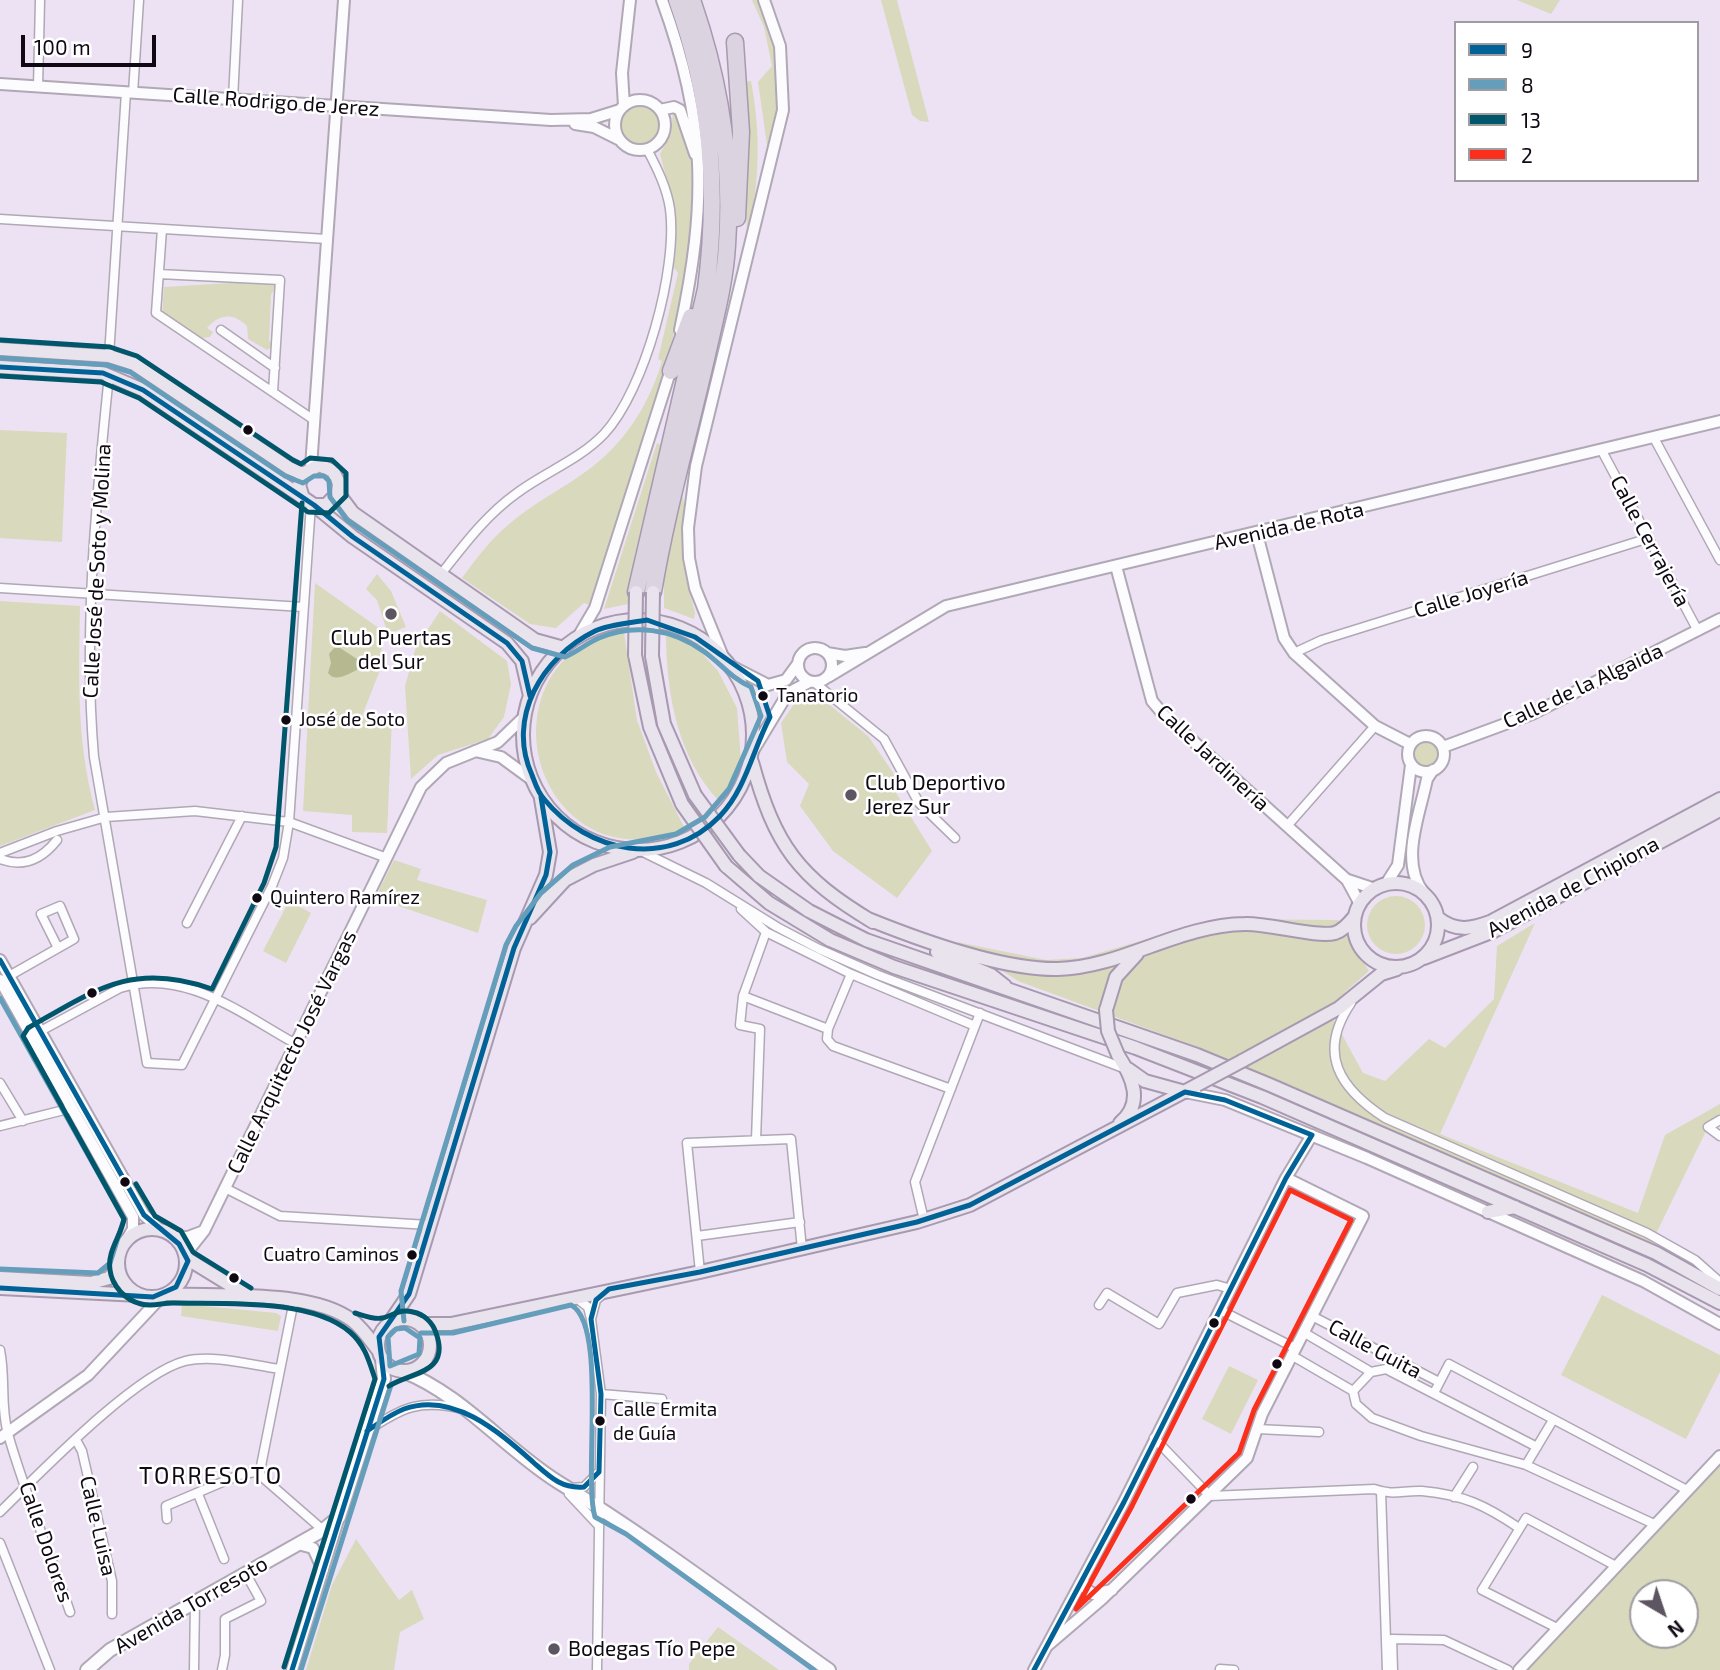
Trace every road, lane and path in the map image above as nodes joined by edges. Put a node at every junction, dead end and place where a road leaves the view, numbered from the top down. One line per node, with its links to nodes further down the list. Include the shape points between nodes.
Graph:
1 (40, 0): 12 (street)
2 (139, 0): 13 (street)
3 (238, 0): 14 (street)
4 (344, 0): 15 (street)
5 (630, 0): 16 (street)
6 (662, 0): 21 (street, via 692,103)
7 (677, 0): 26 (highway, via 701,77)
8 (692, 0): 26 (highway, via 714,71 728,150)
9 (764, 0): 60 (street, via 780,46 783,110 696,466 688,527 695,588)
10 (735, 42): 26 (highway, via 740,195 736,226)
11 (0, 84): 12 (street, Calle Rodrigo de Jerez)
12 (38, 87): 13 (street, Calle Rodrigo de Jerez)
13 (129, 92): 14 (street, Calle Rodrigo de Jerez); 23 (street)
14 (233, 99): 15 (street, Calle Rodrigo de Jerez)
15 (337, 106): 18 (street, Calle Rodrigo de Jerez); 25 (street)
16 (622, 108): 17 (street, via 639,100); 18 (street, Calle Rodrigo de Jerez, via 592,119); 19 (street, via 615,125)
17 (660, 110): 20 (street, via 664,133); 21 (street, via 680,110)
18 (551, 120): 19 (street, Calle Rodrigo de Jerez, via 594,127)
19 (620, 140): 20 (street, via 632,149)
20 (648, 149): 47 (street, via 665,191 671,228 654,326 633,391 604,434 493,513)
21 (699, 168): 33 (street, via 698,243)
22 (0, 219): 23 (street)
23 (117, 226): 24 (street); 30 (street)
24 (162, 229): 25 (street); 27 (street)
25 (327, 239): 36 (street)
26 (720, 246): 33 (highway); 49 (highway); 50 (highway, via 715,320)
27 (159, 274): 32 (street, via 280,280); 35 (street, via 156,313)
28 (221, 330): 32 (street)
29 (0, 349): 30 (main road)
30 (109, 356): 40 (main road, via 166,383 289,468)
31 (0, 367): 34 (main road)
32 (275, 368): 35 (street)
33 (671, 370): 55 (street, via 595,608)
34 (109, 375): 42 (main road, via 143,390); 51 (street, Calle José de Soto y Molina)
35 (273, 392): 36 (street)
36 (314, 420): 40 (street)
37 (1720, 421): 38 (street, Avenida de Rota)
38 (1654, 438): 39 (street, Avenida de Rota); 45 (street)
39 (1602, 451): 43 (street, Avenida de Rota); 44 (street, Calle Cerrajería)
40 (307, 470): 41 (main road, via 327,467 333,471 340,483); 42 (main road, via 299,485)
41 (338, 493): 42 (main road, via 331,502); 47 (main road, via 353,513)
42 (309, 503): 52 (street); 63 (main road, via 507,643 522,661)
43 (1257, 534): 46 (street, Avenida de Rota); 59 (street, via 1284,638)
44 (1649, 538): 54 (street, Calle Cerrajería); 59 (street, Calle Joyería, via 1322,640)
45 (1720, 560)
46 (1116, 566): 57 (street, Avenida de Rota, via 946,606); 79 (street, Calle Jardinería, via 1152,701)
47 (441, 574): 56 (main road, via 535,640)
48 (0, 588): 51 (street)
49 (636, 592): 127 (main road, bridge, via 635,654 650,727 681,804 726,866 769,903 799,924 859,953 1191,1068)
50 (653, 592): 104 (main road, bridge, via 652,656 664,724 695,795 738,855 779,891 836,926 897,953)
51 (92, 595): 52 (street); 77 (street, Calle José de Soto y Molina, via 90,711)
52 (303, 607): 78 (street)
53 (1720, 620): 54 (street, Calle de la Algaida)
54 (1698, 631): 67 (street, Calle de la Algaida, via 1532,714)
55 (578, 637): 56 (main road); 60 (main road, via 623,621 647,620 690,632)
56 (564, 648): 63 (main road)
57 (868, 652): 58 (street, Avenida de Rota); 62 (street, Avenida de Rota)
58 (827, 653): 61 (street, via 811,648 801,654); 62 (street, via 832,663)
59 (1294, 653): 65 (street)
60 (727, 661): 61 (street, via 768,685 786,680); 69 (main road, via 750,706)
61 (797, 665): 62 (street, via 800,675)
62 (819, 680): 69 (street, Avenida de Rota, via 788,693 764,727); 80 (street, via 826,692 884,739 919,803)
63 (530, 696): 64 (main road)
64 (523, 718): 68 (street, Calle Arquitecto José Vargas, via 498,742); 72 (main road)
65 (1375, 726): 66 (street); 79 (street)
66 (1410, 744): 67 (street, via 1430,736); 70 (street, via 1407,755)
67 (1443, 747): 71 (street, via 1441,763)
68 (475, 751): 72 (street, via 501,757); 85 (street, Calle Arquitecto José Vargas, via 446,762 427,778)
69 (752, 756): 83 (main road, via 735,798 720,816 680,842); 93 (main road, via 769,819 782,844 824,890)
70 (1411, 765): 71 (street, via 1421,772); 87 (street, via 1398,865)
71 (1433, 770): 88 (street, via 1427,779 1413,848 1413,875)
72 (531, 779): 73 (main road)
73 (541, 797): 83 (main road, via 564,824 584,836); 91 (main road, via 550,852)
74 (1720, 799): 92 (main road, Avenida de Chipiona, via 1490,922 1458,929)
75 (1720, 810): 98 (main road, Avenida de Chipiona, via 1494,931)
76 (242, 816): 77 (street, via 195,811); 78 (street); 94 (street)
77 (106, 817): 82 (street); 103 (street, Calle José de Soto y Molina)
78 (289, 822): 85 (street); 107 (street, via 280,868)
79 (1287, 826): 86 (street, Calle Jardinería)
80 (955, 838)
81 (57, 840): 84 (street, via 30,862)
82 (0, 853)
83 (639, 853): 89 (street); 91 (main road, via 594,864 565,880)
84 (0, 859)
85 (387, 859): 112 (street, Calle Arquitecto José Vargas)
86 (1347, 880): 87 (street, Calle Jardinería); 90 (street, Calle Jardinería)
87 (1380, 887): 88 (main road, via 1406,884); 90 (main road)
88 (1424, 893): 92 (main road)
89 (728, 896): 95 (street); 108 (street, via 819,949)
90 (1358, 910): 96 (main road, via 1347,926 1333,933 1244,924 1183,932); 100 (main road, via 1356,938 1368,957)
91 (530, 918): 131 (main road, via 514,948)
92 (1438, 918): 98 (main road, via 1436,940)
93 (867, 919): 96 (main road, via 957,951 1058,969 1094,964); 104 (main road, via 991,975)
94 (187, 923)
95 (766, 932): 101 (street); 106 (street)
96 (1145, 947): 113 (main road, bridge, via 1116,977 1106,1010 1108,1031)
97 (58, 948): 97 (street, via 74,939 60,906 41,914); 102 (street)
98 (1424, 958): 100 (main road)
99 (0, 960): 102 (street)
100 (1400, 968): 105 (main road, via 1381,974)
101 (851, 974): 109 (street); 110 (street)
102 (4, 978): 111 (street)
103 (134, 984): 107 (street, via 179,986); 107 (street, Calle José de Soto y Molina, via 147,1063 181,1065); 111 (street)
104 (1010, 990): 146 (main road, via 1197,1055 1361,1122 1656,1253)
105 (1357, 995): 116 (main road, bridge); 142 (street, via 1340,1019 1334,1047 1343,1080 1365,1105 1396,1123 1647,1233 1695,1260)
106 (743, 996): 110 (street); 124 (street, via 740,1025 760,1029)
107 (216, 1000): 112 (street)
108 (980, 1013): 109 (street); 113 (street)
109 (975, 1026): 115 (street)
110 (828, 1029): 115 (street, via 827,1039 833,1046)
111 (37, 1033): 117 (street); 132 (street, via 144,1215)
112 (296, 1044): 126 (street, Calle Arquitecto José Vargas)
113 (1128, 1069): 116 (main road, via 1145,1081); 121 (main road, via 1135,1103 1127,1118)
114 (0, 1083): 119 (street)
115 (951, 1089): 129 (street, via 915,1182)
116 (1185, 1092): 121 (main road); 122 (street, via 1225,1100)
117 (72, 1108): 119 (street); 136 (street, via 133,1217)
118 (1720, 1119): 123 (street, via 1708,1126)
119 (23, 1121): 120 (street)
120 (0, 1126)
121 (1114, 1128): 129 (main road, via 970,1205)
122 (1312, 1135): 125 (street); 128 (street)
123 (1720, 1136)
124 (756, 1140): 130 (street, via 792,1139); 134 (street, via 687,1143)
125 (1286, 1178): 145 (street); 156 (street, via 1363,1216)
126 (225, 1188): 131 (street, Calle Arquitecto José Vargas, via 280,1216); 133 (street, Calle Arquitecto José Vargas)
127 (1515, 1208): 128 (main road); 153 (main road, via 1647,1265)
128 (1488, 1212): 161 (street, via 1643,1281)
129 (924, 1220): 137 (main road)
130 (800, 1222): 134 (street); 137 (street)
131 (429, 1226): 148 (main road)
132 (159, 1229): 135 (main road); 136 (main road, via 136,1232)
133 (204, 1231): 135 (street); 138 (street, Calle Arquitecto José Vargas)
134 (697, 1236): 140 (street)
135 (175, 1237): 138 (main road)
136 (127, 1240): 139 (main road)
137 (802, 1249): 140 (main road)
138 (185, 1257): 147 (main road, via 180,1281); 150 (main road)
139 (118, 1267): 141 (main road, via 109,1278 91,1283); 149 (main road, via 129,1288)
140 (701, 1272): 144 (main road)
141 (0, 1278)
142 (1720, 1282)
143 (0, 1288): 149 (main road)
144 (609, 1289): 151 (main road); 158 (street, via 596,1300)
145 (1231, 1289): 154 (street, via 1217,1285 1177,1293 1159,1324 1107,1293); 155 (street)
146 (1720, 1289)
147 (165, 1294): 149 (main road); 150 (main road); 157 (street)
148 (409, 1294): 160 (main road); 162 (main road)
149 (142, 1295): 157 (street)
150 (248, 1296): 152 (main road)
151 (572, 1296): 158 (street, via 582,1300); 160 (main road, via 451,1324)
152 (294, 1300): 159 (main road); 167 (street)
153 (1720, 1303)
154 (1099, 1305)
155 (1220, 1310): 165 (street); 182 (street)
156 (1312, 1315): 163 (street); 171 (street, Calle Guita)
157 (145, 1317): 181 (street, via 88,1375)
158 (591, 1319): 174 (street)
159 (353, 1322): 162 (main road); 166 (main road)
160 (417, 1322): 162 (main road); 168 (main road, via 428,1332 430,1350 420,1366)
161 (1720, 1324)
162 (387, 1325): 166 (main road, via 379,1337)
163 (1303, 1332): 165 (street); 169 (street)
164 (0, 1350): 181 (street, Calle Dolores, via 6,1379 1,1399)
165 (1293, 1351): 172 (street); 178 (street)
166 (380, 1355): 168 (main road); 170 (main road)
167 (280, 1369): 183 (street, via 187,1361 128,1395); 188 (street)
168 (399, 1371): 170 (main road); 176 (main road, via 419,1378)
169 (1371, 1371): 172 (street); 173 (street, via 1386,1369)
170 (384, 1379): 179 (main road)
171 (1439, 1382): 173 (street, Calle Guita); 177 (street, Calle Guita, via 1449,1364)
172 (1353, 1391): 186 (street, via 1356,1404 1372,1418)
173 (1434, 1393): 184 (street)
174 (601, 1394): 175 (street); 189 (street)
175 (662, 1399)
176 (464, 1410): 179 (street, via 441,1403 410,1407); 190 (main road)
177 (1552, 1420): 184 (street); 193 (street)
178 (1257, 1429): 180 (street); 196 (street, via 1247,1458)
179 (367, 1431): 200 (main road)
180 (1319, 1432)
181 (4, 1436): 191 (street, Calle Dolores)
182 (1154, 1438): 196 (street); 212 (street)
183 (76, 1440): 191 (street); 216 (street, Calle Luisa, via 112,1581)
184 (1537, 1447): 186 (street)
185 (1720, 1455): 193 (street)
186 (1527, 1465): 202 (street)
187 (1473, 1467): 197 (street)
188 (260, 1471): 195 (street, via 239,1475); 205 (street)
189 (599, 1472): 192 (street, via 584,1487); 198 (street)
190 (557, 1482): 192 (main road); 203 (street)
191 (27, 1486): 199 (street); 215 (street, Calle Dolores)
192 (571, 1488): 198 (main road)
193 (1687, 1490): 202 (street)
194 (1381, 1492): 196 (street); 197 (street, via 1419,1491); 229 (street)
195 (198, 1494): 201 (street, via 166,1506); 208 (street)
196 (1210, 1496): 213 (street)
197 (1454, 1497): 204 (street, via 1483,1504)
198 (601, 1511): 203 (street); 226 (main road, via 631,1527)
199 (0, 1512)
200 (339, 1517): 205 (main road, Avenida Torresoto); 210 (street)
201 (167, 1519)
202 (1654, 1524): 209 (street)
203 (599, 1526): 225 (street)
204 (1519, 1528): 209 (street, via 1527,1518); 217 (street, via 1482,1590)
205 (323, 1530): 207 (main road, Avenida Torresoto)
206 (0, 1543): 220 (street)
207 (298, 1544): 210 (street, via 313,1548); 211 (main road, Avenida Torresoto)
208 (224, 1559)
209 (1614, 1565): 217 (street)
210 (323, 1570): 224 (street)
211 (246, 1574): 214 (main road, Avenida Torresoto); 223 (street, via 261,1601 225,1619)
212 (1083, 1579): 213 (street, via 1093,1594); 218 (street)
213 (1112, 1590): 218 (street)
214 (195, 1601): 221 (main road, Avenida Torresoto, via 110,1650); 222 (street)
215 (70, 1612)
216 (112, 1614)
217 (1557, 1628): 232 (street)
218 (1047, 1646): 227 (street)
219 (1220, 1669): 228 (street)
220 (50, 1670)
221 (87, 1670)
222 (194, 1670)
223 (222, 1670)
224 (292, 1670)
225 (597, 1670)
226 (829, 1670)
227 (1034, 1670)
228 (1234, 1670)
229 (1387, 1670)
230 (1393, 1670): 231 (street, via 1392,1639 1444,1640)
231 (1508, 1670)
232 (1519, 1670)

